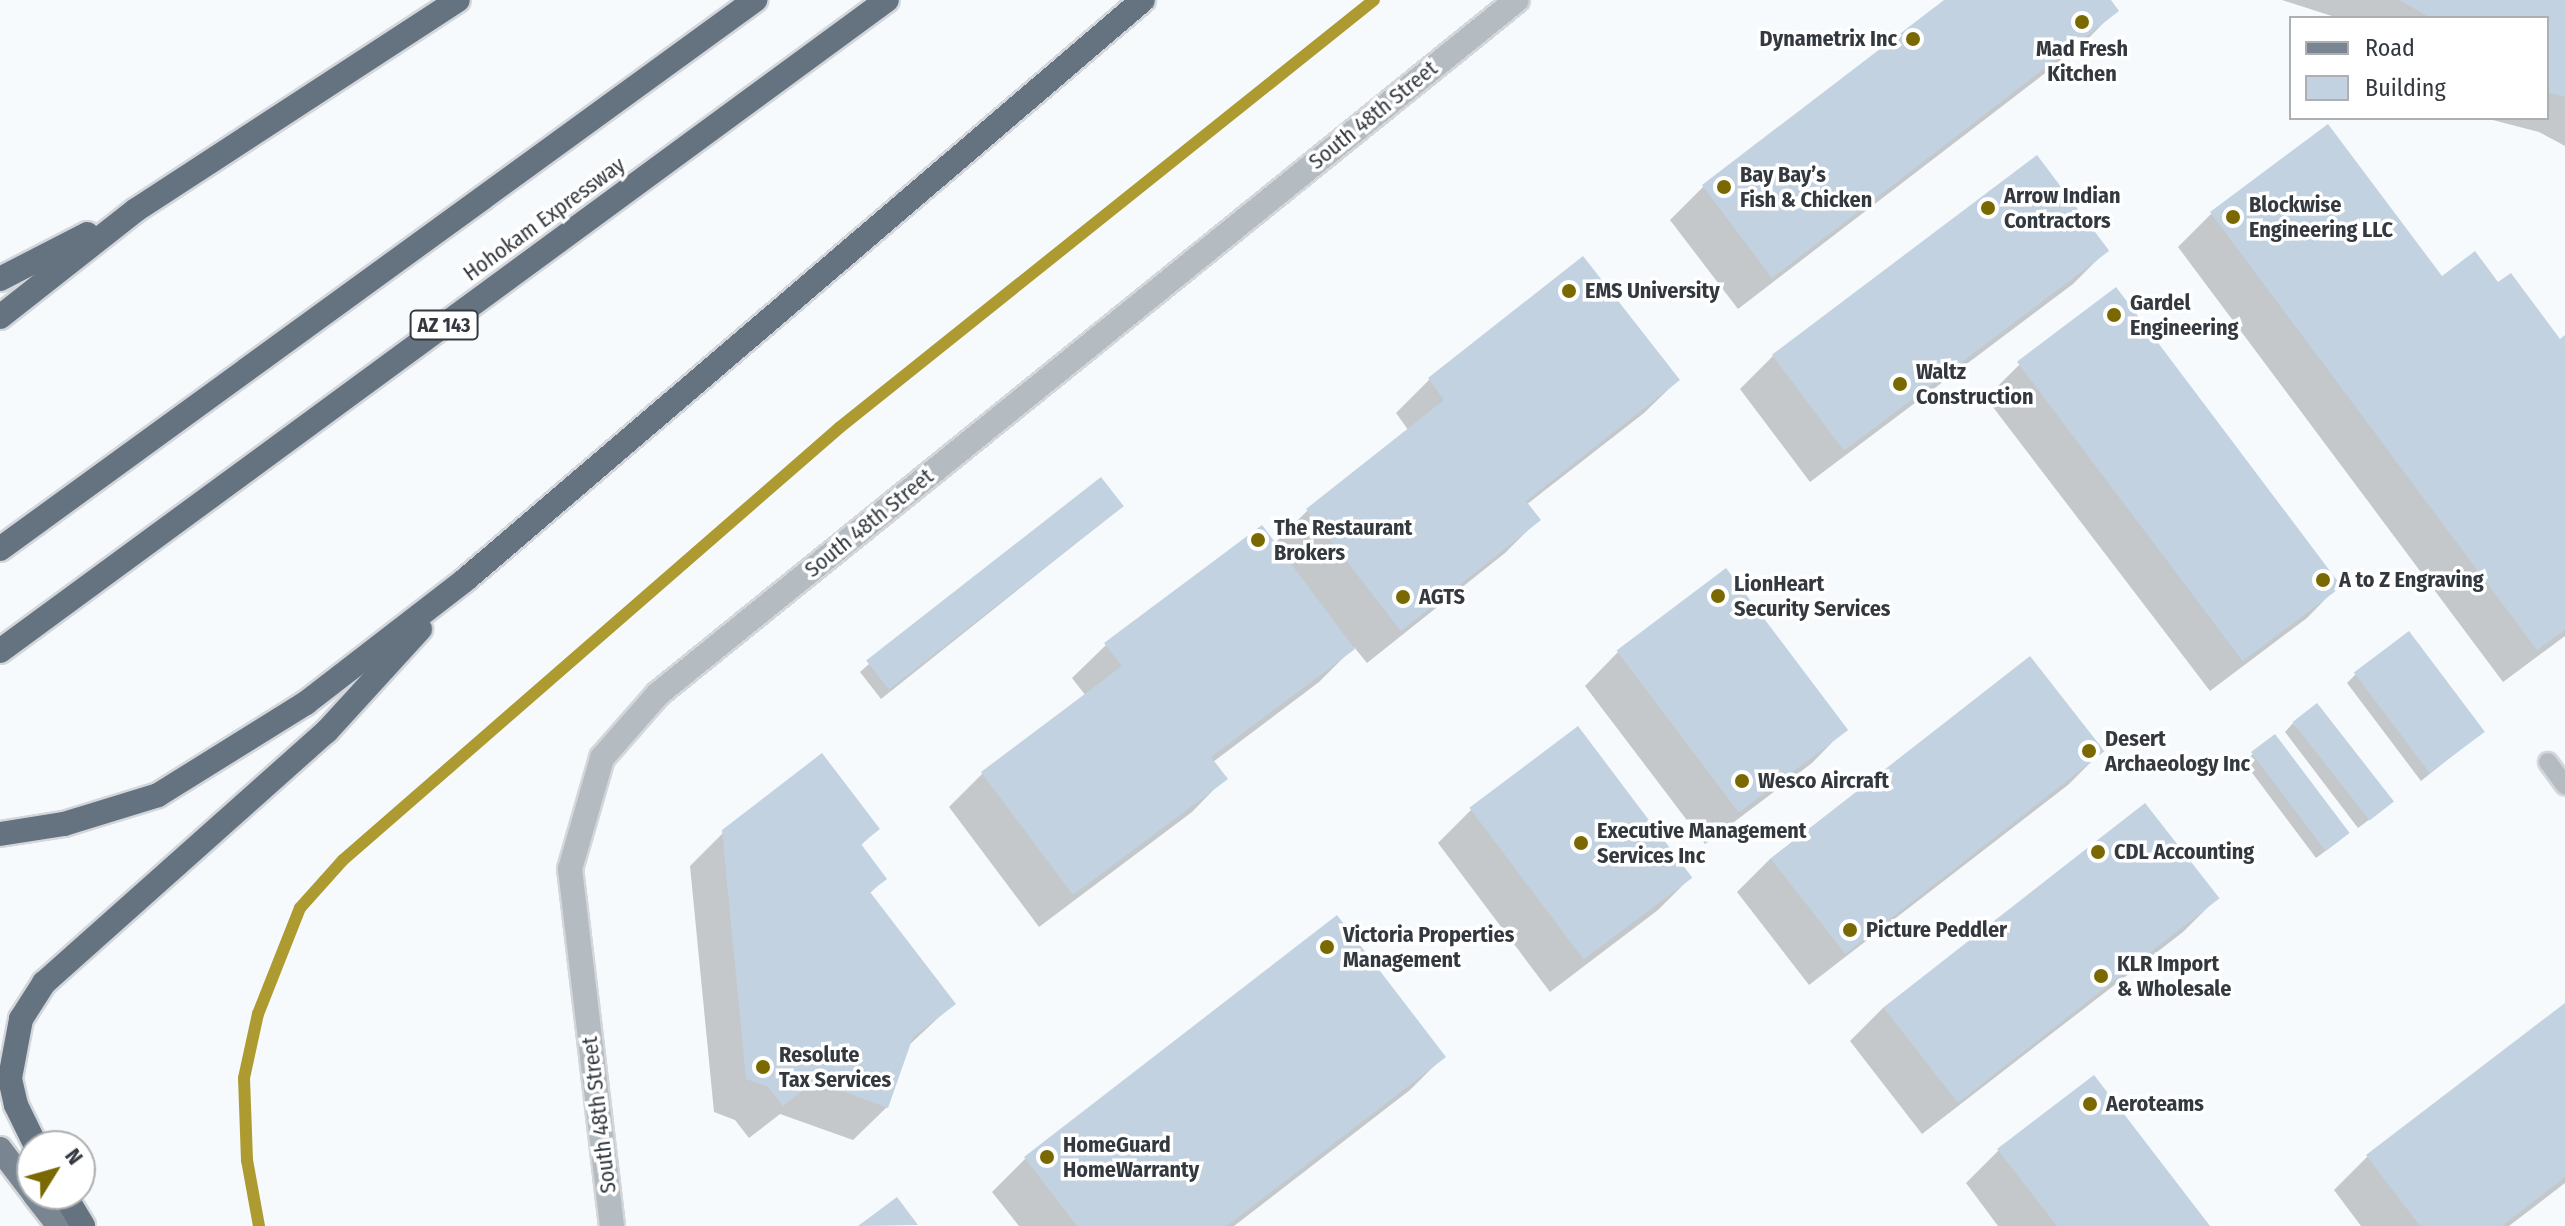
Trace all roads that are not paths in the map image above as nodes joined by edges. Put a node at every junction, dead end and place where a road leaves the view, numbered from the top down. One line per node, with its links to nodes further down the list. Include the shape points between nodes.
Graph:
1 (458, 0): 6 (highway)
2 (755, 0): 9 (highway)
3 (887, 0): 11 (highway, Hohokam Expressway / AZ 143)
4 (1143, 0): 10 (highway)
5 (1517, 0): 20 (street, South 48th Street, via 670,685 602,758 570,869)
6 (136, 210): 7 (highway); 8 (highway)
7 (0, 279)
8 (0, 317)
9 (0, 549)
10 (465, 580): 14 (highway, via 306,703 196,776 113,811); 15 (highway, via 327,731 44,983 21,1019 10,1078)
11 (0, 651)
12 (2548, 762): 13 (lane)
13 (2565, 785)
14 (0, 834)
15 (28, 1130)
16 (0, 1149): 17 (main road)
17 (16, 1170)
18 (47, 1210): 19 (main road)
19 (59, 1226)
20 (612, 1226)

